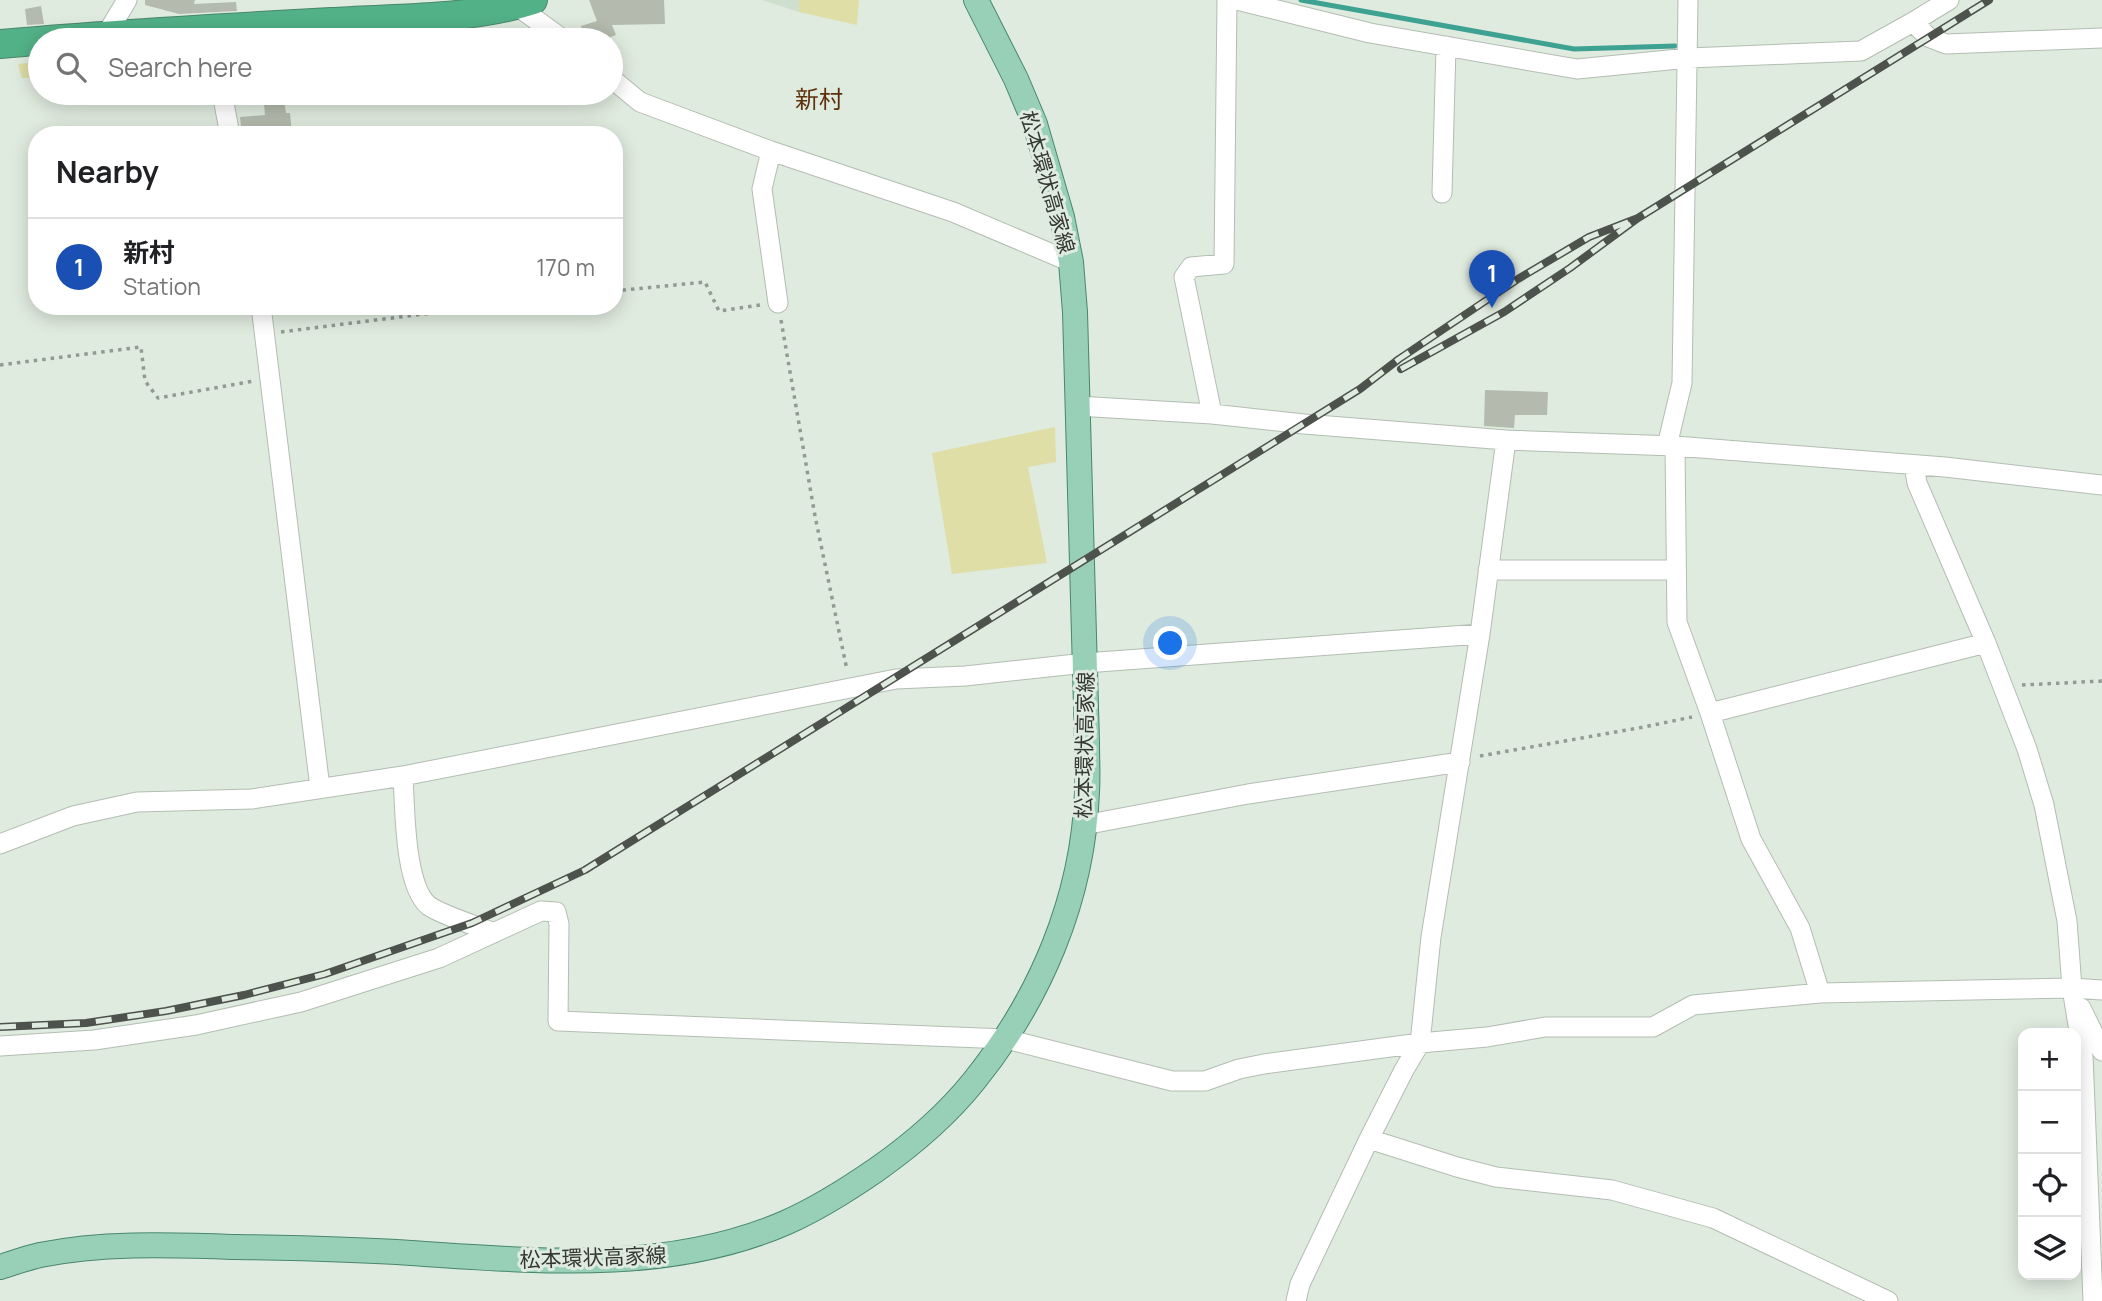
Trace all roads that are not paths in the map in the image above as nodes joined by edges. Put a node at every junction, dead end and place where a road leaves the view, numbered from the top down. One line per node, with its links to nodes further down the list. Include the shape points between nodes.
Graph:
1 (127, 0): 9 (street)
2 (976, 0): 22 (main road, 松本環状高家線, via 1035,124)
3 (1227, 0): 26 (street, via 1224,264 1191,267 1184,277)
4 (1237, 0): 15 (street, via 1370,33)
5 (1688, 0): 16 (street)
6 (1949, 0): 8 (street)
7 (519, 2): 10 (highway, via 451,15); 11 (street)
8 (1913, 22): 12 (street, via 1928,37 1946,44); 16 (street, via 1861,51)
9 (110, 28)
10 (292, 28)
11 (550, 28)
12 (2102, 38)
13 (28, 41): 14 (highway)
14 (0, 44)
15 (1446, 46): 16 (street, via 1577,69); 21 (street)
16 (1689, 58): 28 (street, via 1682,383)
17 (623, 88): 20 (street, via 640,102)
18 (224, 105): 19 (street)
19 (228, 126)
20 (771, 151): 22 (street, via 953,212); 23 (street, via 762,189)
21 (1442, 193)
22 (1071, 262): 25 (main road, 松本環状高家線)
23 (778, 303)
24 (262, 315): 39 (street)
25 (1077, 406): 26 (street); 35 (main road, 松本環状高家線)
26 (1212, 414): 27 (street)
27 (1506, 440): 28 (street); 31 (street)
28 (1671, 446): 29 (street); 32 (street)
29 (1914, 465): 30 (street); 34 (street, via 1917,483)
30 (2102, 485)
31 (1488, 570): 32 (street); 33 (street)
32 (1675, 570): 36 (street, via 1678,622)
33 (1480, 634): 35 (street); 37 (street)
34 (1986, 643): 36 (street); 43 (street, via 2044,805 2067,921)
35 (1085, 663): 38 (street, via 896,679); 40 (main road, 松本環状高家線)
36 (1710, 713): 45 (street, via 1751,839 1800,928)
37 (1460, 760): 40 (street); 47 (street, via 1431,937)
38 (402, 776): 39 (street); 42 (street, via 410,866 420,894 428,905)
39 (320, 788): 41 (street, via 252,799 137,802 73,816)
40 (1084, 825): 46 (main road, 松本環状高家線, via 1076,876 1051,956)
41 (0, 844)
42 (494, 933): 46 (street, via 541,911 556,912 558,1021); 48 (street, via 439,958 301,1002 196,1025 94,1040)
43 (2072, 988): 44 (street); 45 (street); 49 (street); 54 (street, via 2082,1056)
44 (2102, 990)
45 (1820, 993): 47 (street, via 1693,1005 1653,1027 1545,1027)
46 (1006, 1038): 47 (street, via 1172,1081 1205,1081 1264,1064); 51 (main road, 松本環状高家線, via 954,1106 887,1163 796,1218 712,1247 641,1259 594,1261 366,1250 95,1247 39,1255)
47 (1420, 1043): 50 (street)
48 (0, 1046)
49 (2102, 1051)
50 (1369, 1139): 52 (street); 53 (street, via 1496,1177 1612,1190 1713,1218)
51 (0, 1267)
52 (1296, 1301)
53 (1888, 1301)
54 (2093, 1301)

